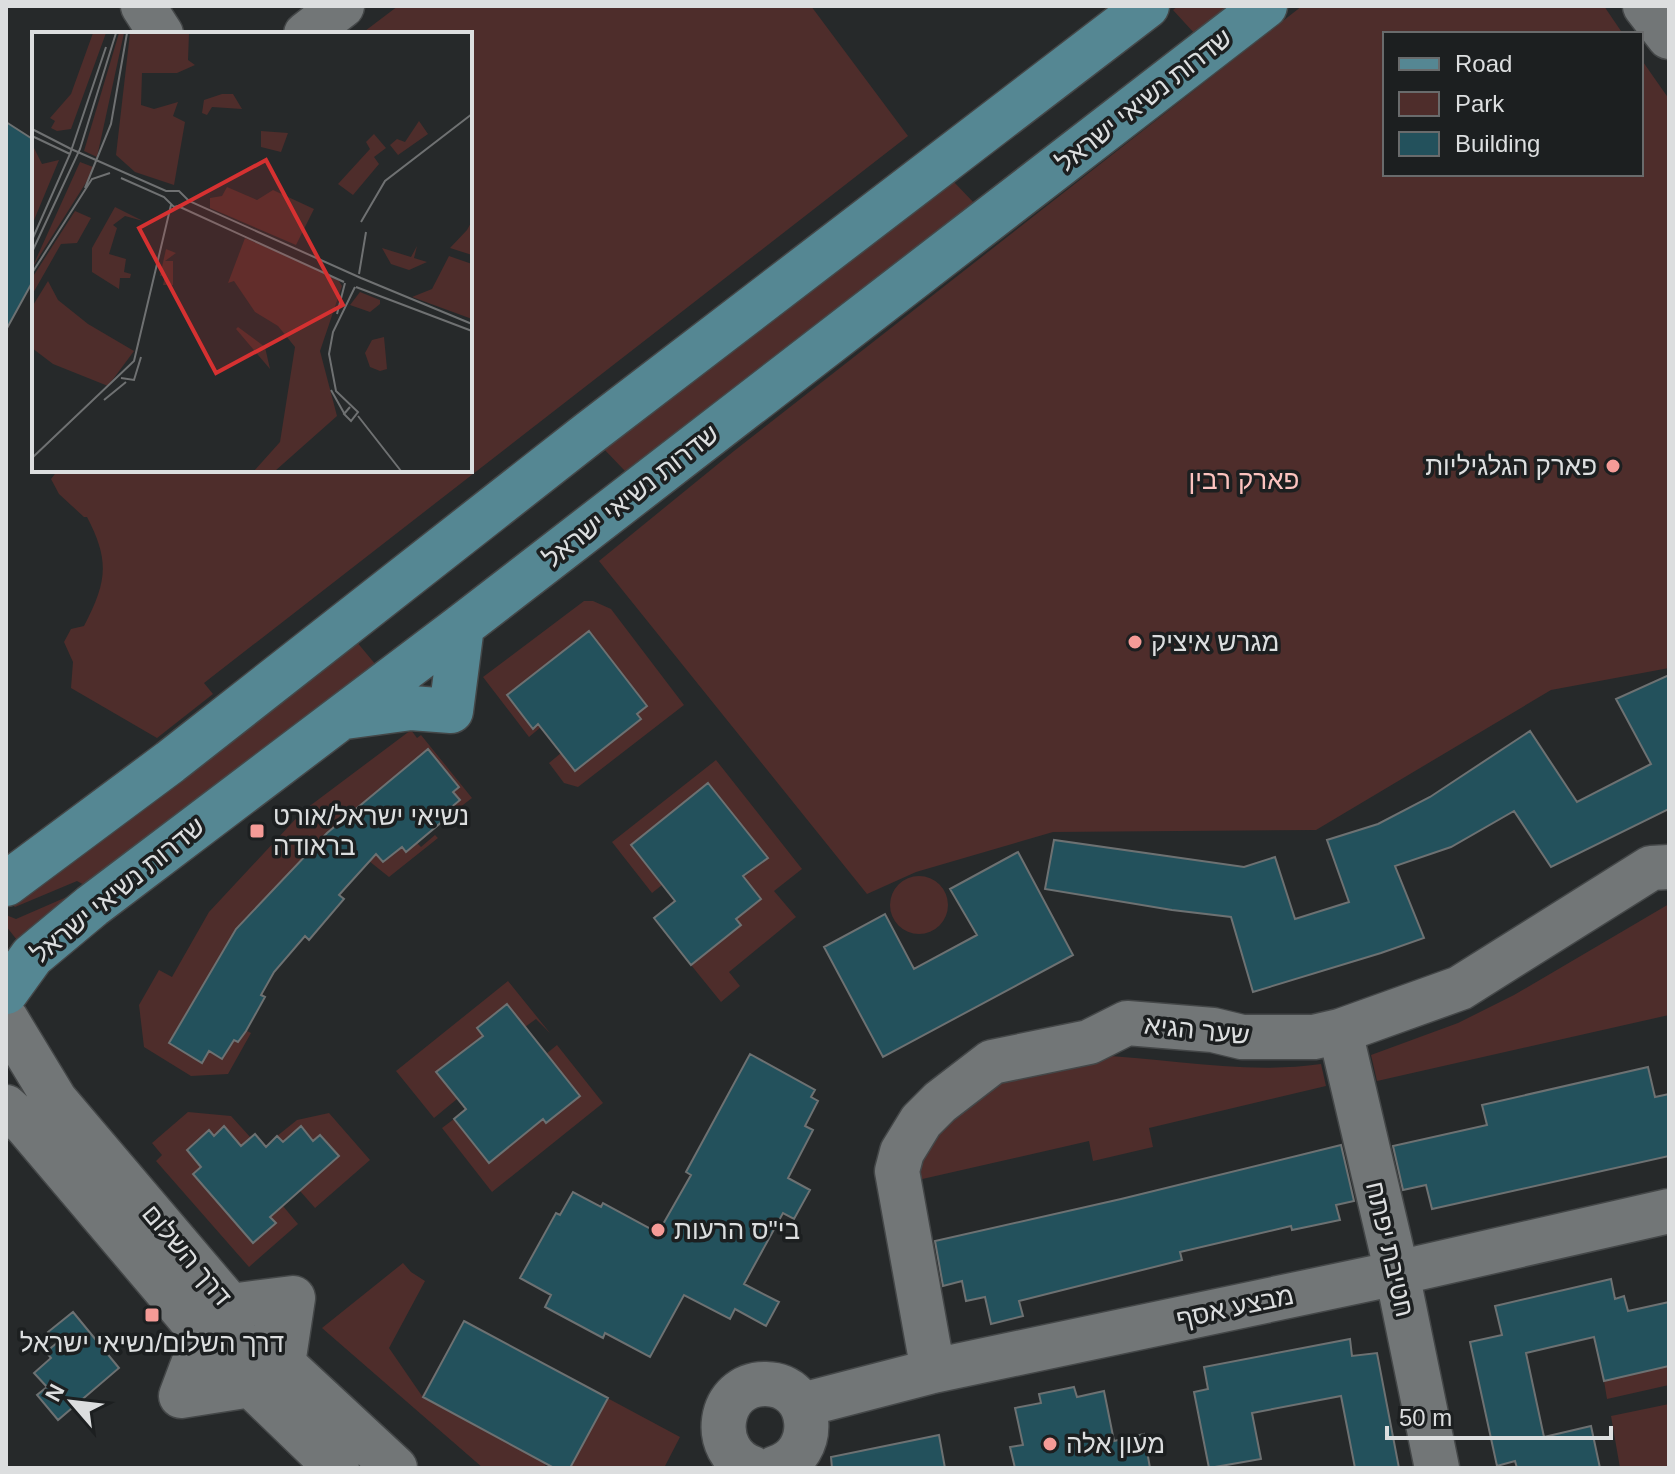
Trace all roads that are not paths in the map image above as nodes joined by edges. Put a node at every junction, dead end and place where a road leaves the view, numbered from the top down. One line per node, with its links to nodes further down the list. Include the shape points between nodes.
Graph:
1 (143, 6): 6 (street)
2 (342, 6): 7 (street)
3 (1147, 6): 12 (main road)
4 (1265, 6): 9 (main road, שדרות נשיאי ישראל)
5 (1645, 6): 8 (street)
6 (160, 32)
7 (309, 32)
8 (1669, 37)
9 (462, 626): 10 (main road, שדרות נשיאי ישראל); 10 (main road, via 451,711 411,708)
10 (339, 719): 13 (main road, שדרות נשיאי ישראל, via 81,914 32,956)
11 (1669, 867): 15 (street, שער הגיא, via 1651,868 1460,988)
12 (6, 884)
13 (6, 992)
14 (6, 1019): 19 (street, דרך השלום, via 55,1100)
15 (1340, 1031): 18 (street, חטיבת יפתח); 20 (street, שער הגיא, via 1314,1037 1242,1037 1127,1023 1089,1042 992,1062 940,1102 907,1142 897,1171)
16 (6, 1107): 19 (street, דרך השלום)
17 (1669, 1211): 18 (street, מבצע אסף)
18 (1397, 1273): 20 (street, מבצע אסף); 27 (street, חטיבת יפתח)
19 (217, 1320): 21 (street, דרך השלום); 21 (street, via 293,1298); 21 (street, via 181,1396)
20 (933, 1371): 22 (street, מבצע אסף)
21 (267, 1375): 23 (street, דרך השלום); 24 (street, דרך השלום)
22 (802, 1405): 25 (street, via 794,1394 768,1384 742,1390 732,1400 722,1425 724,1439 739,1461); 26 (street, via 808,1433 803,1446 795,1458)
23 (337, 1468)
24 (395, 1468)
25 (752, 1468)
26 (775, 1468)
27 (1437, 1468)

